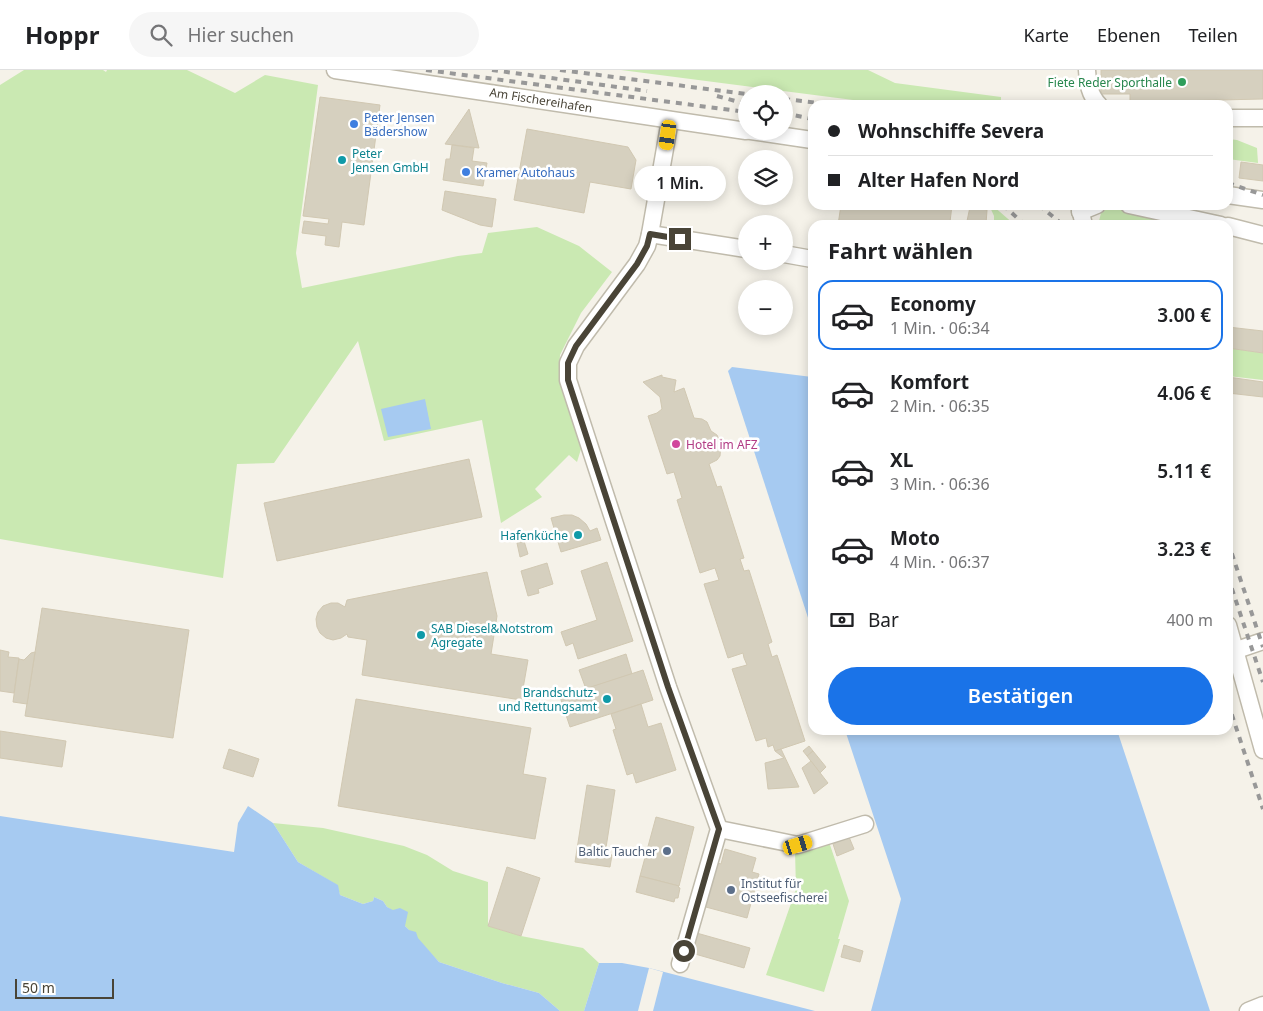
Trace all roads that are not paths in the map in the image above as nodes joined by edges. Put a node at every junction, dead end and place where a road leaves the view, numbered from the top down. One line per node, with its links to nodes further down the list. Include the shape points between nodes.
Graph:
1 (335, 70): 6 (street, Am Fischereihafen)
2 (1087, 70): 3 (street, via 1089,88)
3 (1095, 100)
4 (1233, 118): 5 (street)
5 (1263, 118)
6 (670, 120): 7 (street, Am Fischereihafen); 15 (street)
7 (738, 130)
8 (793, 137): 9 (street)
9 (808, 139)
10 (1233, 196): 11 (street)
11 (1263, 200)
12 (1152, 210): 13 (street)
13 (1198, 220)
14 (1233, 227): 16 (street)
15 (650, 234): 17 (street); 25 (street, via 637,264 576,346 568,363 568,380 668,687)
16 (1263, 235)
17 (738, 248)
18 (793, 256): 19 (street)
19 (808, 258)
20 (1263, 642): 21 (street)
21 (1233, 651)
22 (1233, 654): 23 (street)
23 (1263, 750)
24 (865, 824): 25 (street, via 798,845)
25 (719, 829): 26 (street)
26 (680, 964)
27 (1263, 1006): 28 (street)
28 (1248, 1011)

